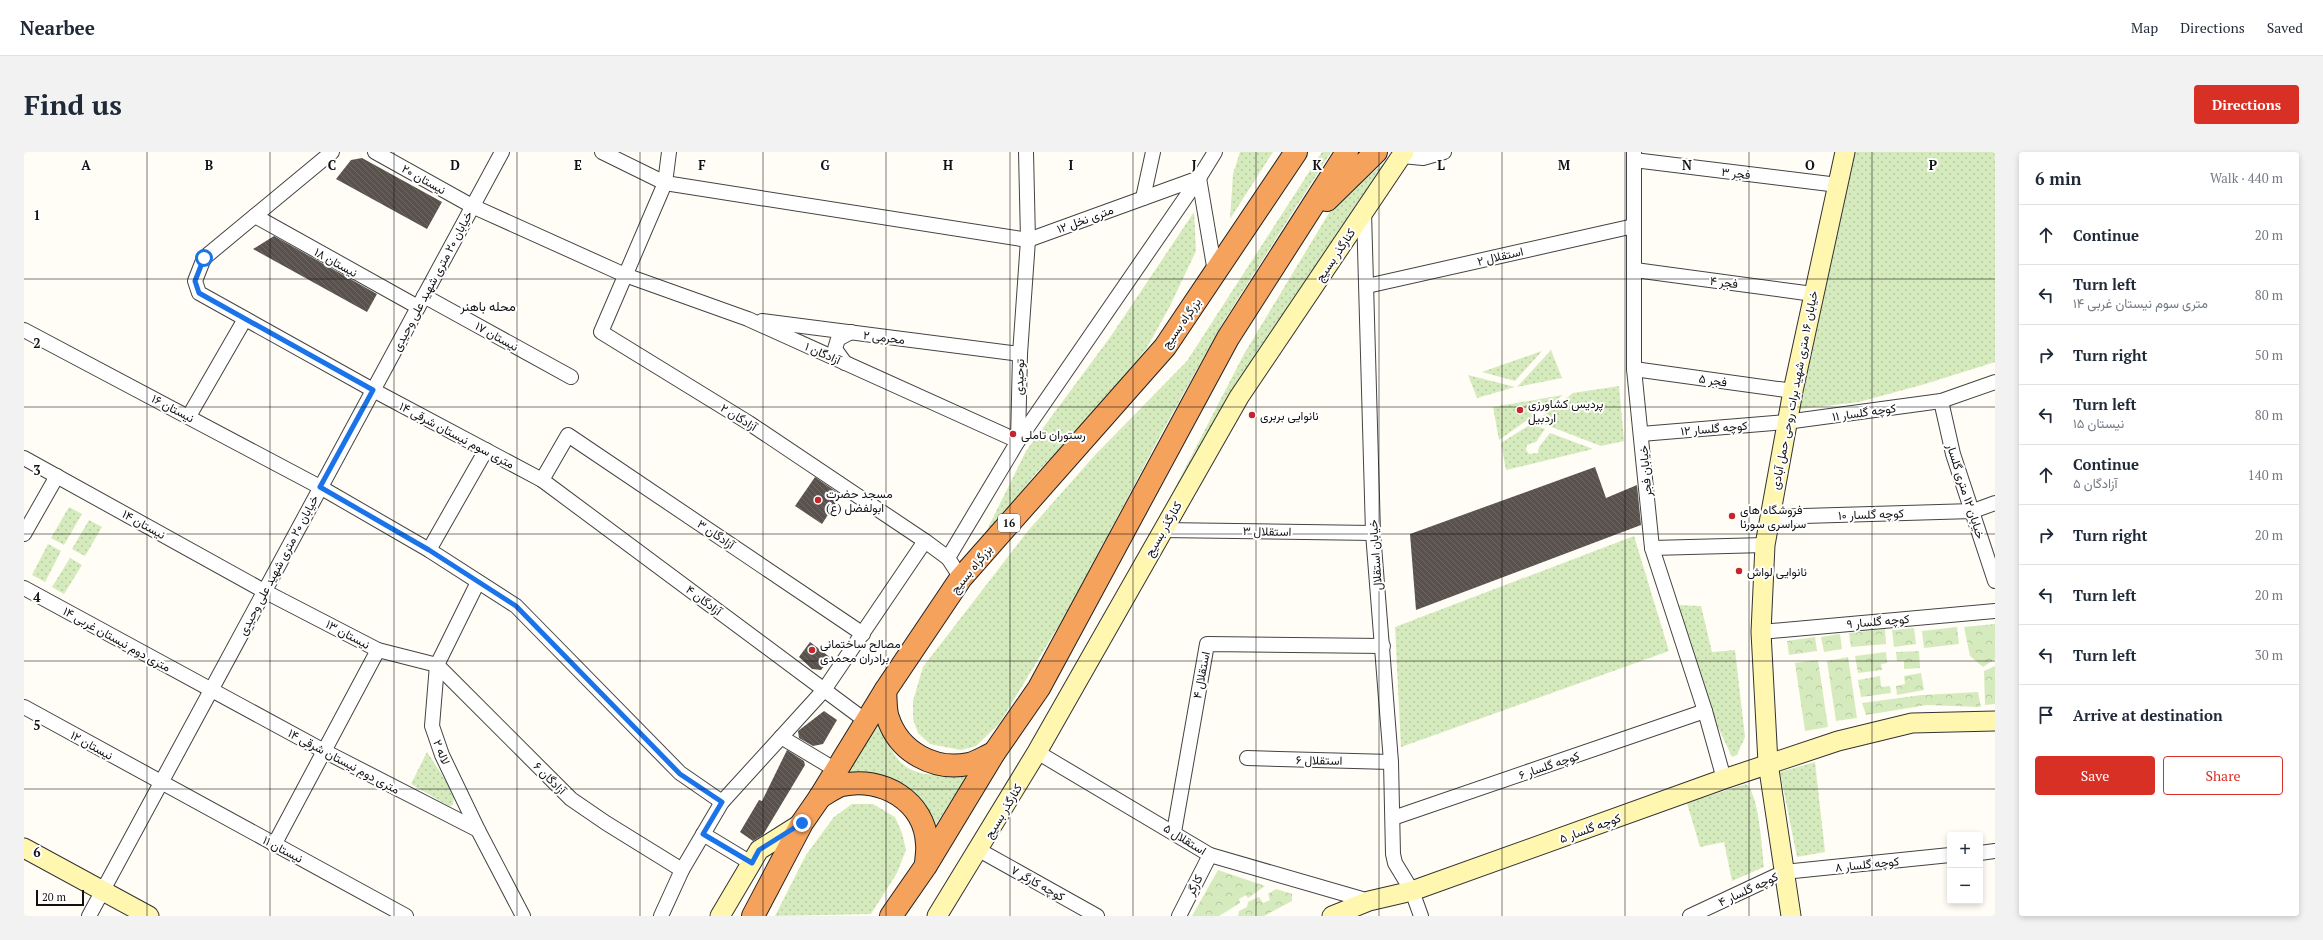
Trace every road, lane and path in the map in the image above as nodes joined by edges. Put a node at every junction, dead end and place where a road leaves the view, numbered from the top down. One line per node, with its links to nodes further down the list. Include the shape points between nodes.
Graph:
1 (332, 152): 22 (street)
2 (375, 152): 20 (street, نیستان ۲۰)
3 (502, 152): 20 (street, خیابان ۲۰ متری شهید علی وحیدی)
4 (602, 152): 17 (street)
5 (669, 152): 17 (street)
6 (1026, 152): 25 (street, توحیدی)
7 (1153, 152): 19 (street)
8 (1215, 152): 16 (street)
9 (1296, 152): 27 (highway, بزرگراه بسیج / 16)
10 (1347, 152): 23 (highway)
11 (1376, 152): 23 (highway)
12 (1444, 152): 14 (street, via 1423,158)
13 (1845, 152): 18 (street, خیابان ۱۶ متری شهید برات روحی حمل آبادی)
14 (1403, 154): 21 (street, کنارگذر بسیج)
15 (1634, 156): 18 (street, فجر ۳); 24 (street, خیابان فجر)
16 (1199, 178): 19 (street, ۱۲ متری نخل); 27 (street); 47 (street)
17 (665, 183): 25 (street); 28 (street)
18 (1838, 185): 30 (street, خیابان ۱۶ متری شهید برات روحی حمل آبادی)
19 (1143, 198): 25 (street, ۱۲ متری نخل)
20 (472, 206): 28 (street, نیستان ۲۰); 31 (street, خیابان ۲۰ متری شهید علی وحیدی)
21 (1364, 212): 29 (street, خیابان استقلال); 56 (street, کنارگذر بسیج, via 1239,397)
22 (255, 216): 31 (street, نیستان ۱۸); 32 (street, ۱۴ متری سوم نیستان شرقی, via 204,258 195,281 199,293)
23 (1302, 225): 87 (highway, via 1228,338 1039,688)
24 (1634, 226): 26 (street, خیابان فجر); 29 (street, استقلال ۲)
25 (1028, 240): 36 (street, توحیدی)
26 (1635, 270): 30 (street, فجر ۴); 38 (street, خیابان فجر)
27 (1215, 272): 64 (highway, بزرگراه بسیج / 16, via 1165,347)
28 (625, 275): 33 (street, آزادگان ۱); 59 (street, آزادگان ۲, via 601,332 749,423)
29 (1367, 286): 57 (street, خیابان استقلال)
30 (1813, 294): 42 (street, خیابان ۱۶ متری شهید برات روحی حمل آبادی)
31 (421, 302): 39 (street, نیستان ۱۷); 41 (street, خیابان ۲۰ متری شهید علی وحیدی)
32 (245, 319): 41 (street, ۱۴ متری سوم نیستان شرقی); 44 (street)
33 (748, 319): 35 (street, محرمی ۲); 37 (street, آزادگان ۱)
34 (24, 330): 44 (street, نیستان ۱۶)
35 (851, 332): 36 (street, محرمی ۲); 37 (street, via 838,339 835,348)
36 (1020, 354): 47 (street, توحیدی)
37 (845, 363): 47 (street, آزادگان ۱)
38 (1634, 370): 42 (street, فجر ۵); 46 (street, خیابان فجر)
39 (571, 377)
40 (1995, 382): 43 (street, کوچه گلسار ۱۱)
41 (373, 390): 48 (street, ۱۴ متری سوم نیستان شرقی); 52 (street, خیابان ۲۰ متری شهید علی وحیدی)
42 (1792, 391): 45 (street, خیابان ۱۶ متری شهید برات روحی حمل آبادی)
43 (1941, 401): 45 (street, کوچه گلسار ۱۱); 54 (street, خیابان ۱۲ متری گلسار, via 1953,454)
44 (189, 416): 52 (street, نیستان ۱۶)
45 (1786, 422): 46 (street, کوچه گلسار ۱۲); 55 (street, خیابان ۱۶ متری شهید برات روحی حمل آبادی)
46 (1641, 434): 61 (street, خیابان فجر)
47 (1018, 441): 63 (street, توحیدی)
48 (486, 450): 51 (street, ۱۴ متری سوم نیستان شرقی); 62 (street)
49 (24, 458): 50 (street, نیستان ۱۴)
50 (57, 476): 58 (street); 68 (street, نیستان ۱۴)
51 (542, 480): 71 (street, آزادگان ۳, via 568,435); 77 (street, آزادگان ۴)
52 (320, 487): 62 (street, نیستان ۱۶); 68 (street, خیابان ۲۰ متری شهید علی وحیدی)
53 (1995, 503): 54 (street, کوچه گلسار ۱۰)
54 (1973, 511): 55 (street, کوچه گلسار ۱۰); 65 (street, خیابان ۱۲ متری گلسار)
55 (1770, 517): 60 (street, خیابان ۱۶ متری شهید برات روحی حمل آبادی)
56 (1162, 530): 57 (street, استقلال ۳); 86 (street, کنارگذر بسیج)
57 (1373, 533): 72 (street, خیابان استقلال)
58 (24, 534)
59 (925, 541): 63 (street); 71 (street)
60 (1765, 545): 61 (street); 70 (street, خیابان ۱۶ متری شهید برات روحی حمل آبادی)
61 (1652, 548): 81 (street, خیابان فجر)
62 (429, 550): 66 (street, نیستان ۱۶)
63 (948, 558): 64 (street)
64 (961, 578): 78 (highway, بزرگراه بسیج / 16)
65 (1995, 581)
66 (478, 582): 74 (street, لاله ۲); 95 (street, نیستان ۱۶, via 516,606 680,774)
67 (24, 588): 76 (street, ۱۴ متری دوم نیستان غربی)
68 (264, 591): 73 (street, نیستان ۱۳); 76 (street, خیابان ۲۰ متری شهید علی وحیدی)
69 (1995, 611): 70 (street, کوچه گلسار ۹)
70 (1761, 632): 90 (street, خیابان ۱۶ متری شهید برات روحی حمل آبادی)
71 (863, 634): 77 (street)
72 (1383, 646): 89 (street, خیابان استقلال); 99 (street, استقلال ۴, via 1207,644)
73 (378, 650): 74 (street, نیستان ۱۳); 85 (street)
74 (436, 665): 75 (street, آزادگان ۶); 79 (street, لاله ۲)
75 (461, 689): 79 (street, via 446,689); 110 (street, آزادگان ۶, via 571,799)
76 (210, 690): 85 (street, ۱۴ متری دوم نیستان شرقی); 93 (street, خیابان ۲۰ متری شهید علی وحیدی)
77 (824, 690): 83 (street, آزادگان ۴); 84 (street)
78 (885, 691): 83 (highway, بزرگراه بسیج / 16); 87 (highway, via 893,732 908,749 920,757 932,762 957,766 971,764)
79 (434, 700): 98 (street, لاله ۲, via 432,726 442,754)
80 (24, 708): 93 (street, نیستان ۱۲)
81 (1705, 711): 92 (street, خیابان فجر); 96 (street, کوچه گلسار ۶)
82 (1995, 720): 90 (street, کوچه گلسار ۵, via 1912,724 1838,741)
83 (866, 721): 91 (highway, بزرگراه بسیج / 16)
84 (781, 737): 91 (street); 95 (street)
85 (324, 751): 98 (street, ۱۴ متری دوم نیستان شرقی); 101 (street)
86 (1037, 752): 99 (street, استقلال ۵); 103 (street, کنارگذر بسیج)
87 (994, 753): 109 (highway)
88 (1247, 758): 89 (street, استقلال ۶)
89 (1391, 762): 96 (street, خیابان استقلال)
90 (1768, 763): 92 (street, کوچه گلسار ۵); 111 (street, خیابان ۱۶ متری شهید برات روحی حمل آبادی)
91 (836, 770): 94 (highway, بزرگراه بسیج / 16)
92 (1724, 779): 113 (street, کوچه گلسار ۵)
93 (160, 783): 101 (street, نیستان ۱۱); 112 (street, خیابان ۲۰ متری شهید علی وحیدی)
94 (820, 796): 97 (highway, بزرگراه بسیج / 16); 109 (highway, via 841,786 864,783 898,793 915,809 921,820 927,843)
95 (722, 802): 100 (street)
96 (1393, 818): 113 (street, خیابان استقلال, via 1395,863)
97 (802, 823): 108 (street, via 759,850); 121 (highway, بزرگراه بسیج / 16)
98 (478, 830): 118 (street, لاله ۲)
99 (1174, 832): 106 (street, استقلال ۵)
100 (703, 834): 108 (street); 110 (street)
101 (274, 844): 117 (street, نیستان ۱۱)
102 (24, 848): 112 (street)
103 (980, 850): 123 (street, کنارگذر بسیج); 124 (street, کوچه کارگر ۷)
104 (1995, 851): 105 (street)
105 (1983, 853)
106 (1210, 855): 114 (street, استقلال ۵); 125 (street, کارگر)
107 (1947, 856): 111 (street, کوچه گلسار ۸)
108 (752, 863): 120 (street)
109 (926, 867): 122 (highway)
110 (682, 870): 119 (street)
111 (1784, 872): 128 (street, کوچه گلسار ۴); 129 (street, خیابان ۱۶ متری شهید برات روحی حمل آبادی)
112 (102, 890): 115 (street, خیابان ۲۰ متری شهید علی وحیدی); 116 (street)
113 (1412, 891): 114 (street, کوچه گلسار ۵); 127 (street, خیابان استقلال)
114 (1369, 902): 126 (street, کوچه گلسار ۵)
115 (89, 916)
116 (149, 916)
117 (406, 916)
118 (523, 916)
119 (661, 916)
120 (720, 916)
121 (754, 916)
122 (891, 916)
123 (937, 916)
124 (1097, 916)
125 (1179, 916)
126 (1332, 916)
127 (1421, 916)
128 (1690, 916)
129 (1791, 916)

